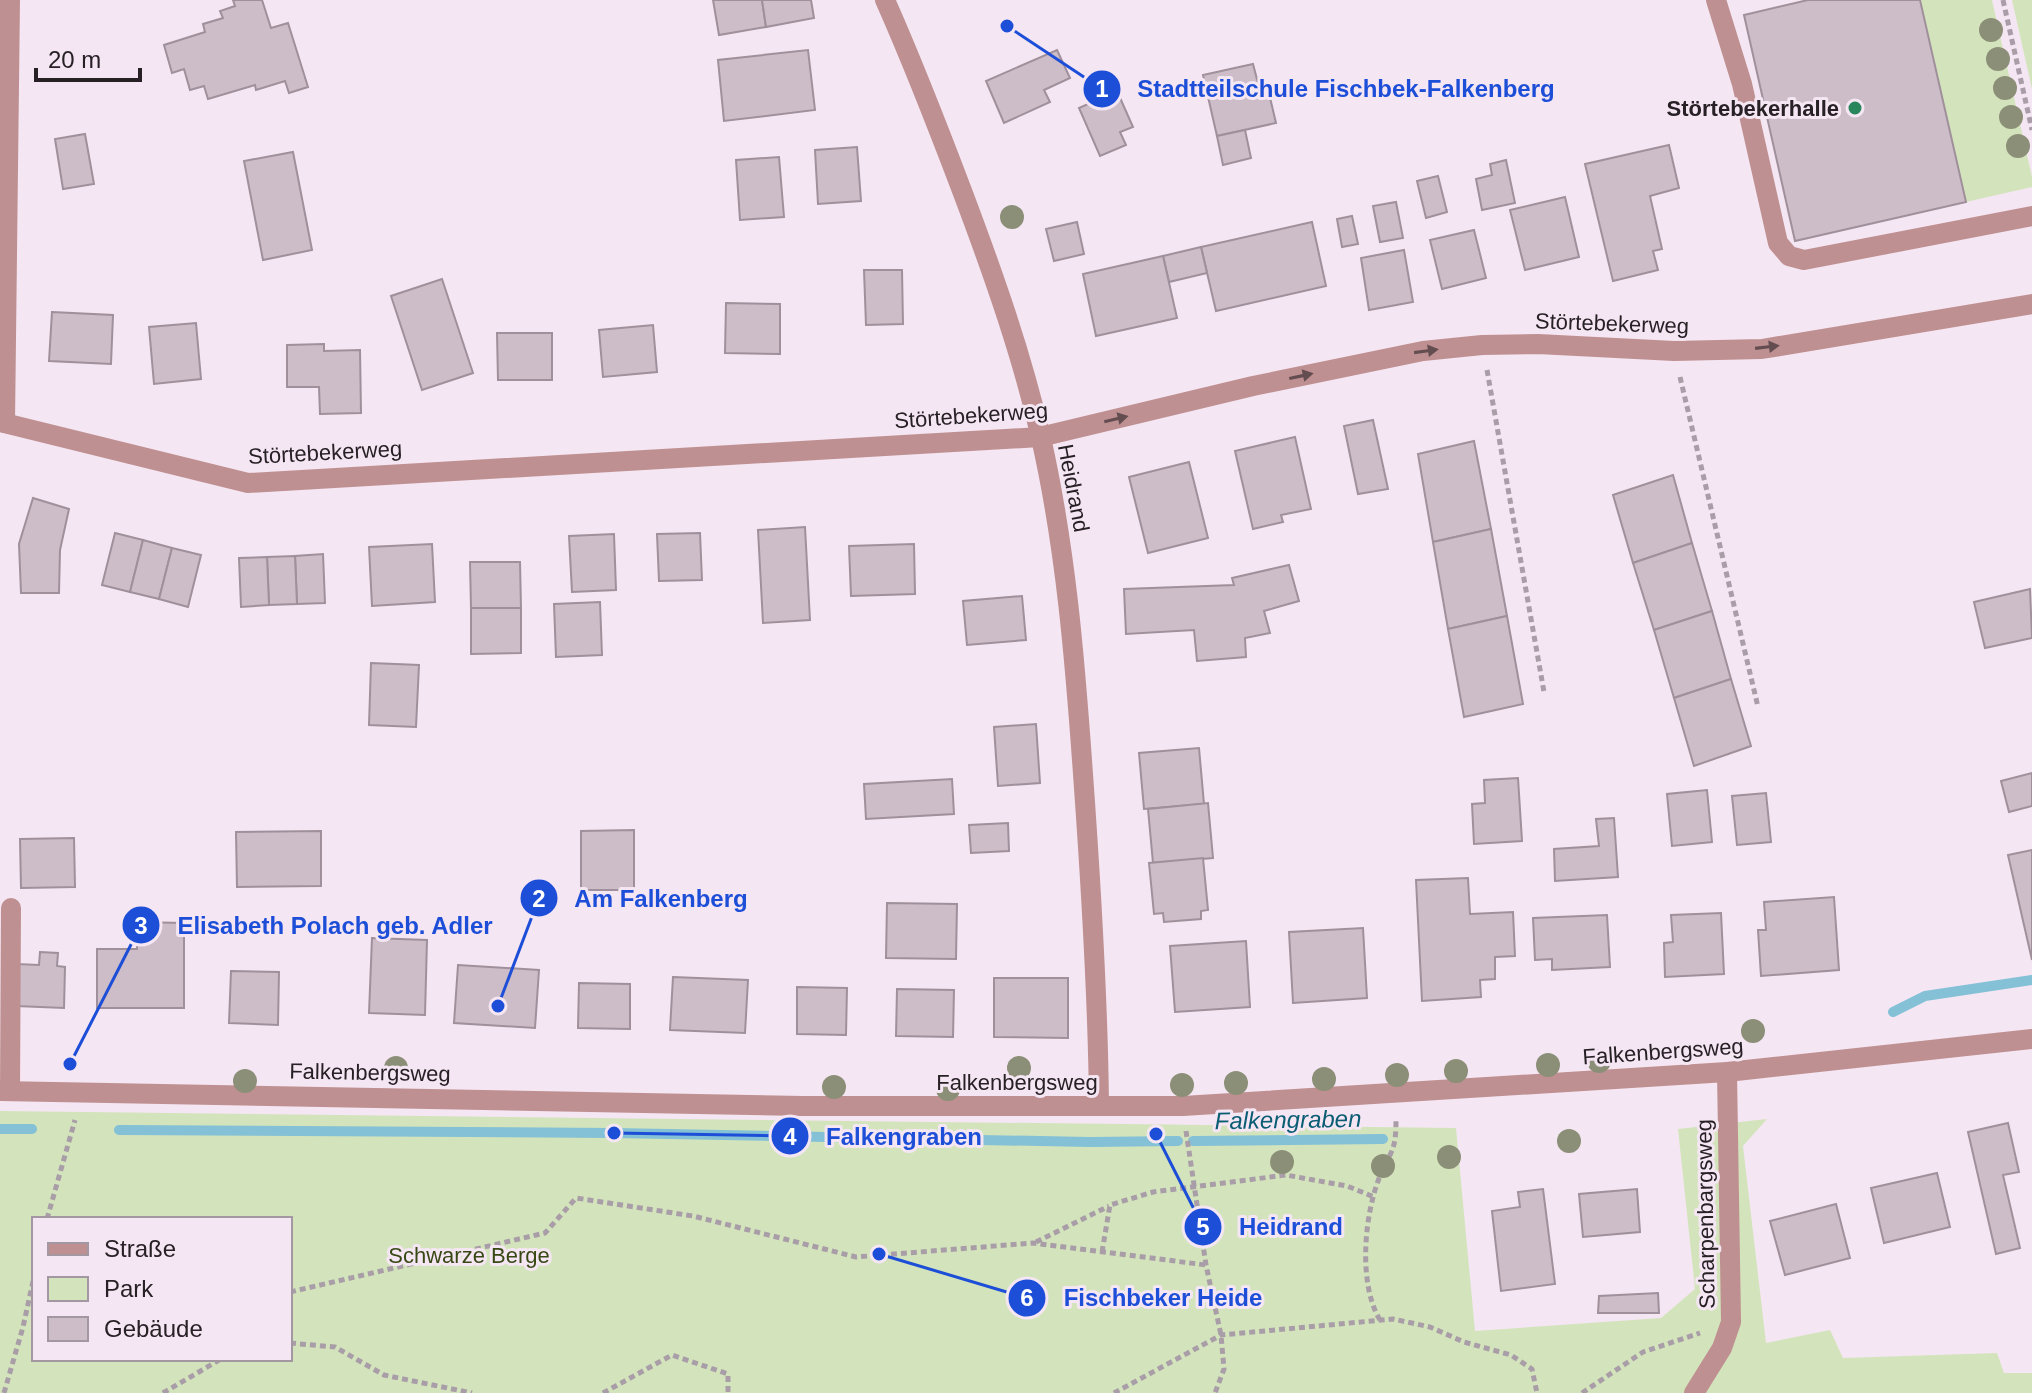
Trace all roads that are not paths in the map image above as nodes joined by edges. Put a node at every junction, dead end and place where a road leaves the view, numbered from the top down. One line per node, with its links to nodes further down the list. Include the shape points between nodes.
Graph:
1 (10, 0): 6 (street, Störtebekerweg)
2 (885, 0): 7 (street, Heidrand, via 999,289)
3 (1716, 0): 4 (street, via 1742,84 1778,243 1789,256 1804,260)
4 (2032, 216)
5 (2032, 304): 7 (street, Störtebekerweg, one-way to 5, via 1423,351 1538,344 1762,349)
6 (3, 423): 7 (street, Störtebekerweg, via 248,483)
7 (1040, 437): 12 (street, Heidrand, via 1062,552 1075,667 1092,904)
8 (11, 908): 11 (street)
9 (2032, 1039): 10 (street, Falkenbergsweg)
10 (1727, 1072): 12 (street, Falkenbergsweg, via 1183,1106); 13 (street, Scharpenbargsweg, via 1731,1322 1722,1348)
11 (5, 1091): 12 (street, Falkenbergsweg, via 803,1106)
12 (1099, 1106)
13 (1694, 1393)

